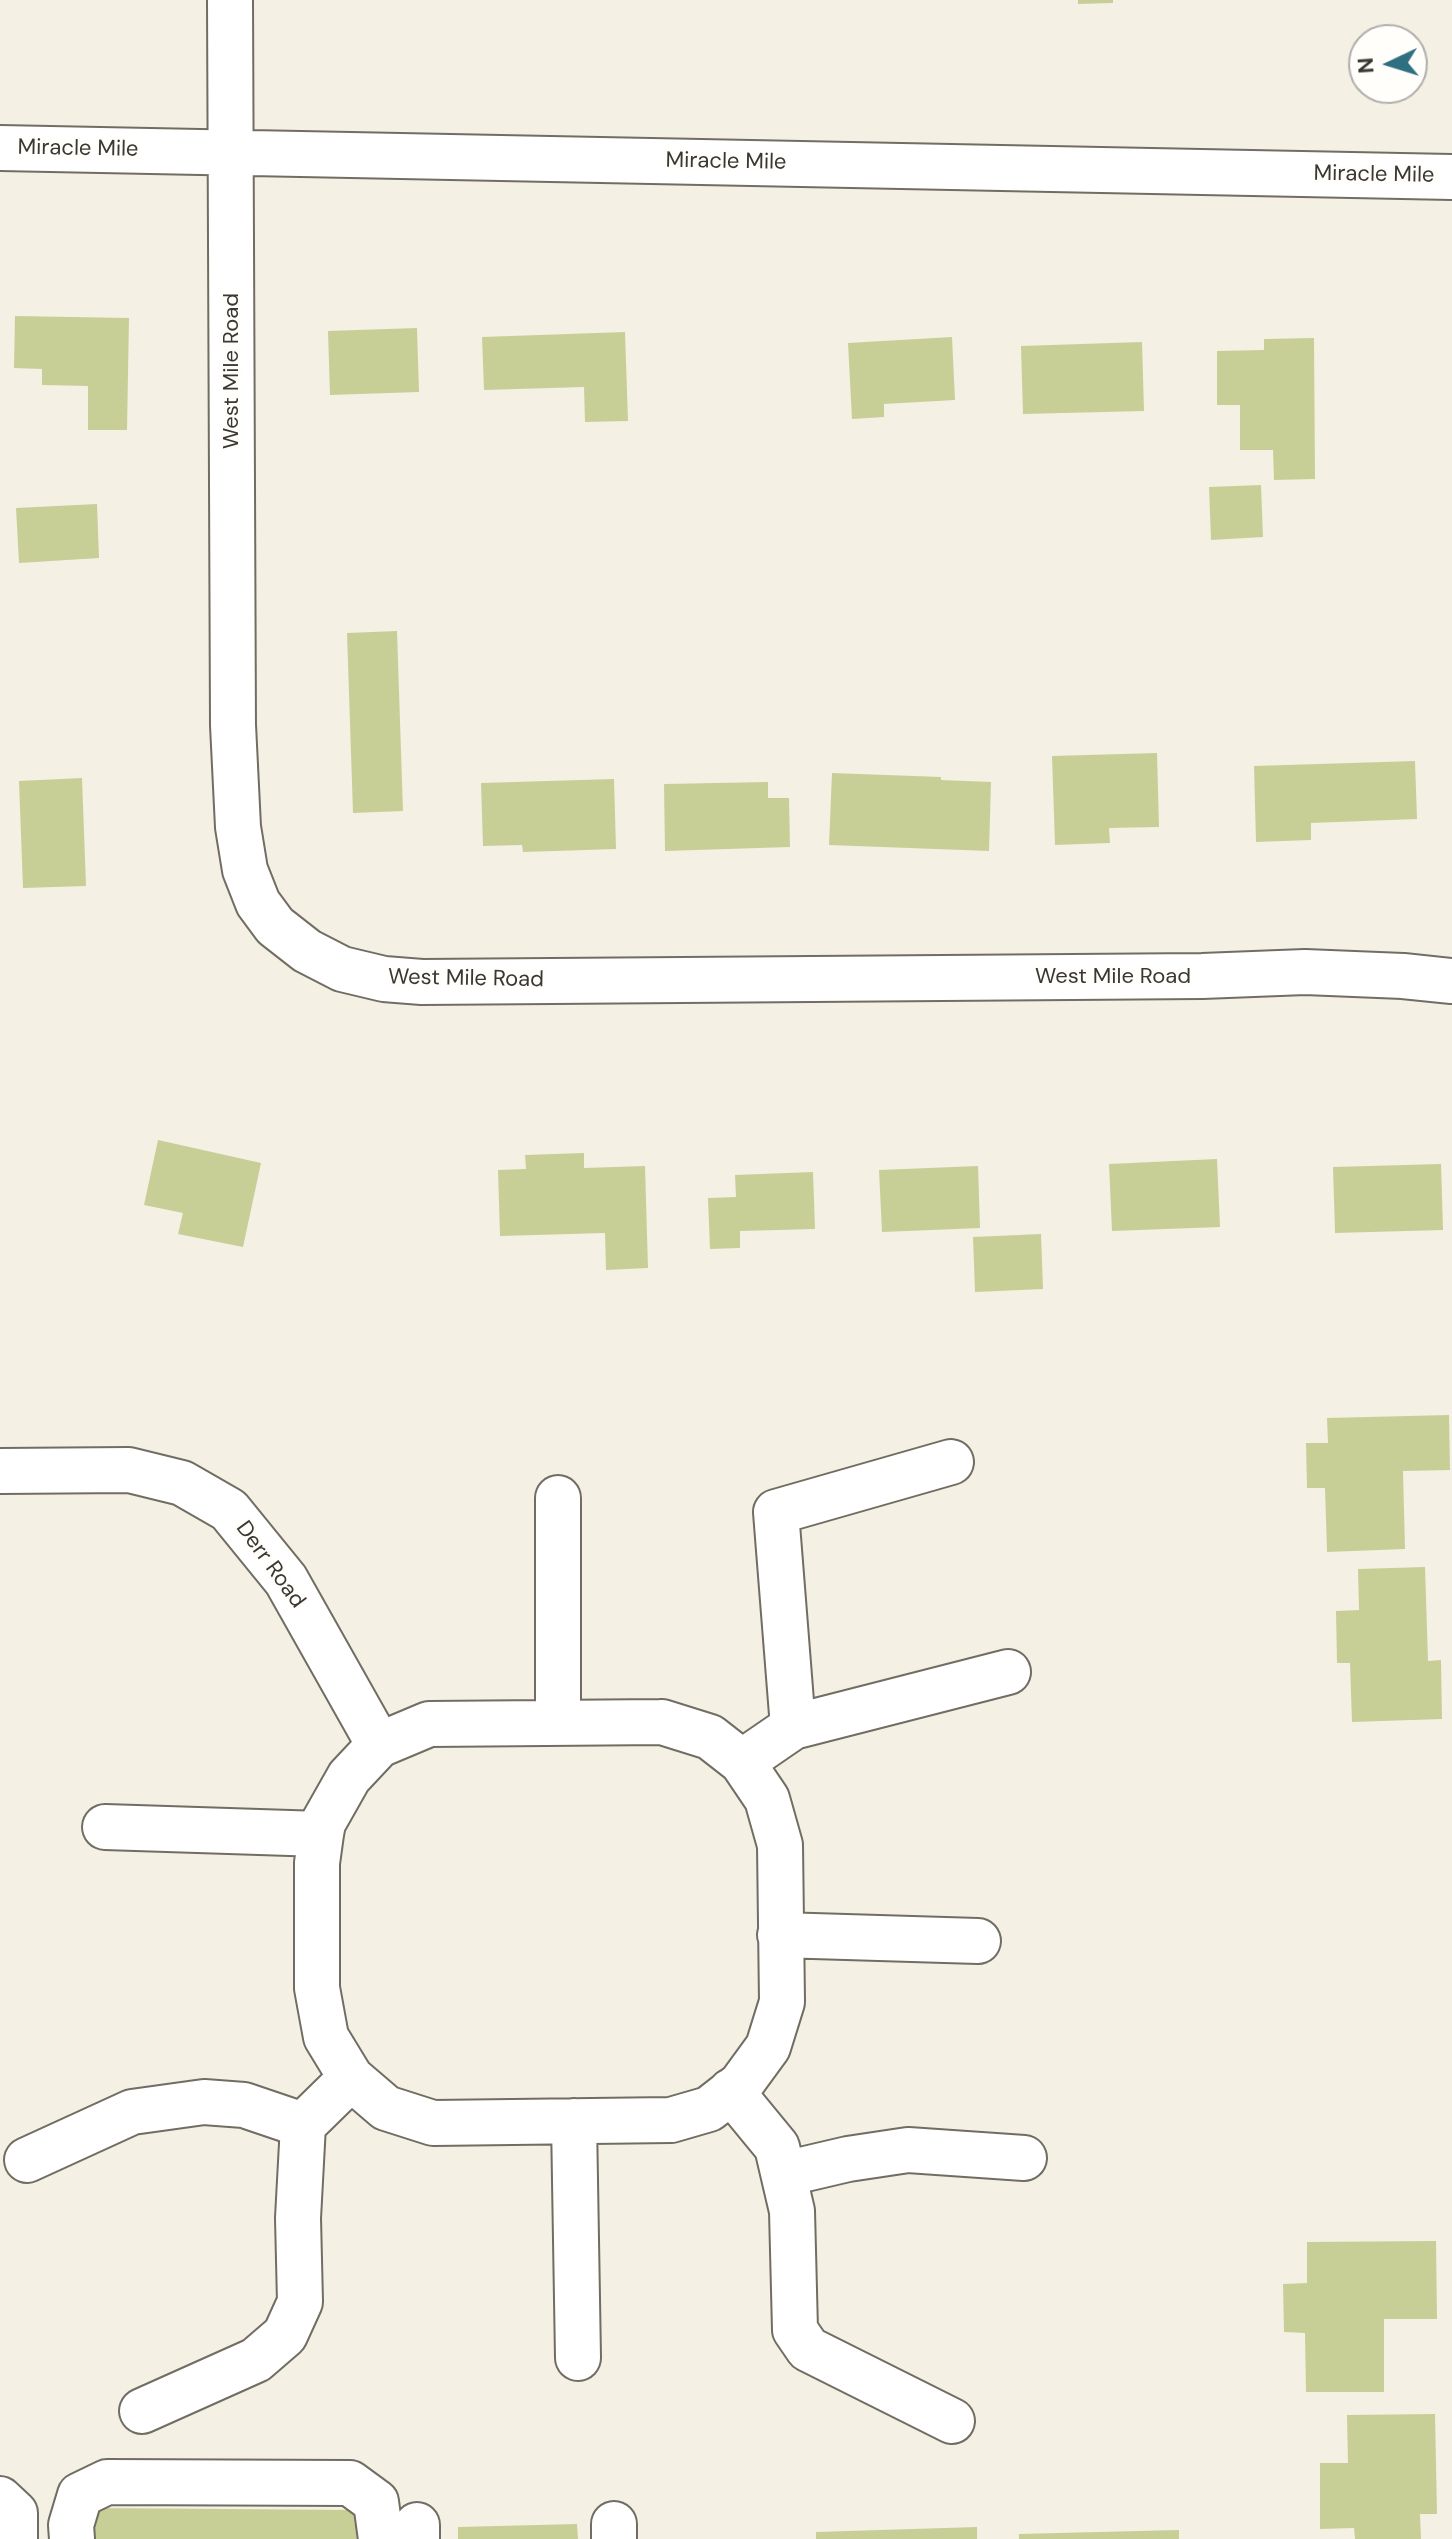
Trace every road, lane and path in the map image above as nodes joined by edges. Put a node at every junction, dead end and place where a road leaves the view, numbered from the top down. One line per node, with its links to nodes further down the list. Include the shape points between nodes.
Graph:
1 (230, 0): 3 (street, West Mile Road)
2 (0, 148): 3 (street, Miracle Mile)
3 (231, 153): 4 (street, Miracle Mile); 5 (street, West Mile Road, via 238,827 245,870 258,903 275,926 307,951 342,969 422,982 1305,972)
4 (1452, 177)
5 (1452, 981)
6 (951, 1462): 11 (street, via 776,1512)
7 (0, 1471): 12 (street, Derr Road, via 129,1470 182,1483 229,1510 286,1580)
8 (558, 1498): 10 (street)
9 (1008, 1672): 11 (street)
10 (558, 1723): 12 (street, via 429,1724); 13 (street, via 662,1722 710,1737)
11 (793, 1727): 13 (street)
12 (379, 1745): 15 (street, via 349,1777)
13 (742, 1762): 16 (street, via 767,1799 780,1845)
14 (105, 1827): 15 (street)
15 (321, 1834): 18 (street, via 317,1988 326,2037)
16 (780, 1935): 17 (street); 19 (street, via 782,2002 768,2047)
17 (978, 1941)
18 (351, 2078): 20 (street, via 386,2108 433,2123); 21 (street)
19 (731, 2091): 20 (street, via 709,2109 671,2120); 24 (street, via 777,2147)
20 (574, 2121): 25 (street)
21 (303, 2125): 23 (street, via 244,2105 204,2102 132,2112); 26 (street, via 300,2302 285,2335 256,2360)
22 (1024, 2158): 24 (street, via 908,2150)
23 (27, 2160)
24 (784, 2174): 27 (street, via 792,2211 795,2330 808,2349)
25 (578, 2358)
26 (142, 2411)
27 (952, 2421)
28 (0, 2499): 30 (street, via 15,2513)
29 (405, 2534): 31 (street, via 350,2483 107,2482 80,2495)
30 (15, 2539)
31 (72, 2539)

